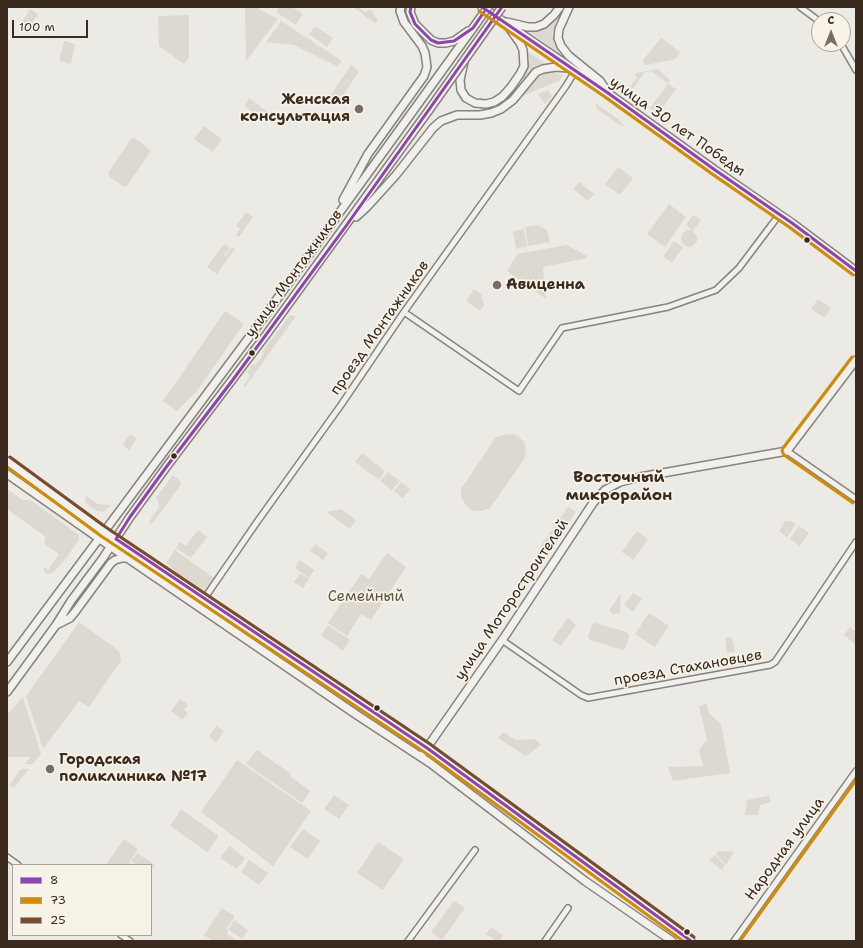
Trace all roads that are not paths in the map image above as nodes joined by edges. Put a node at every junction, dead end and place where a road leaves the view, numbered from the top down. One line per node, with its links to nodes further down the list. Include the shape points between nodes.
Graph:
1 (401, 7): 19 (main road, via 404,22 425,53 427,61 424,76 368,154 352,186)
2 (411, 7): 11 (main road, via 410,12 415,24 431,40 438,43 454,41)
3 (482, 7): 10 (main road, улица 30 лет Победы)
4 (488, 7): 11 (main road, улица Монтажников, bridge)
5 (502, 7): 13 (main road, улица Монтажников, bridge)
6 (569, 7): 16 (main road, via 558,33 561,46 600,82)
7 (800, 7): 9 (street)
8 (559, 8): 10 (main road, via 544,24 536,27)
9 (811, 15)
10 (504, 23): 13 (main road, via 520,43 524,66 502,97 486,104 475,103 466,98 460,85); 14 (main road, улица 30 лет Победы)
11 (473, 28): 19 (main road, улица Монтажников)
12 (846, 52): 15 (street)
13 (464, 62): 18 (main road, улица Монтажников, bridge)
14 (573, 70): 16 (main road, улица 30 лет Победы); 18 (main road, via 556,67 543,69 536,72 513,100 501,109 491,114 457,115 441,121 389,183); 21 (street, проезд Монтажников, via 566,86)
15 (856, 70)
16 (608, 93): 17 (main road, улица 30 лет Победы)
17 (779, 215): 20 (main road, улица 30 лет Победы); 21 (street, via 739,268 716,290 668,307 562,328 519,390)
18 (346, 226): 29 (main road, улица Монтажников, via 167,466)
19 (317, 243): 27 (main road, улица Монтажников)
20 (856, 271)
21 (404, 312): 33 (street, проезд Монтажников)
22 (856, 360): 23 (main road)
23 (787, 451): 26 (street); 35 (main road, улица Моторостроителей, via 640,477 620,482 605,490 593,503)
24 (7, 461): 27 (main road)
25 (7, 474): 28 (main road)
26 (856, 499)
27 (104, 532): 28 (main road, улица Монтажников); 29 (main road)
28 (99, 539): 31 (main road); 38 (main road, улица Монтажников)
29 (116, 539): 31 (main road, улица Монтажников); 33 (main road)
30 (856, 542): 35 (street, проезд Стахановцев, via 775,662 770,665 588,698)
31 (111, 547): 32 (main road); 34 (main road, улица Монтажников)
32 (128, 558): 34 (main road, via 111,563 70,618); 37 (main road)
33 (204, 599): 36 (main road)
34 (56, 625): 41 (main road, улица Монтажников)
35 (502, 640): 42 (main road, улица Моторостроителей)
36 (278, 648): 37 (main road, via 278,656); 39 (main road)
37 (271, 657): 40 (main road)
38 (7, 662)
39 (299, 663): 40 (main road, via 292,664); 42 (main road)
40 (293, 672): 43 (main road)
41 (7, 692)
42 (426, 748): 43 (main road, улица Моторостроителей); 46 (main road)
43 (420, 757): 49 (main road)
44 (856, 771): 57 (street, Народная улица)
45 (475, 850): 53 (street)
46 (573, 854): 49 (main road, via 575,858 572,864); 50 (main road)
47 (7, 857): 48 (street)
48 (17, 864)
49 (565, 865): 51 (main road)
50 (593, 869): 51 (main road, via 585,869); 56 (main road)
51 (585, 880): 55 (main road)
52 (568, 908): 54 (street)
53 (408, 941)
54 (545, 941)
55 (672, 941)
56 (691, 941)
57 (734, 941)

